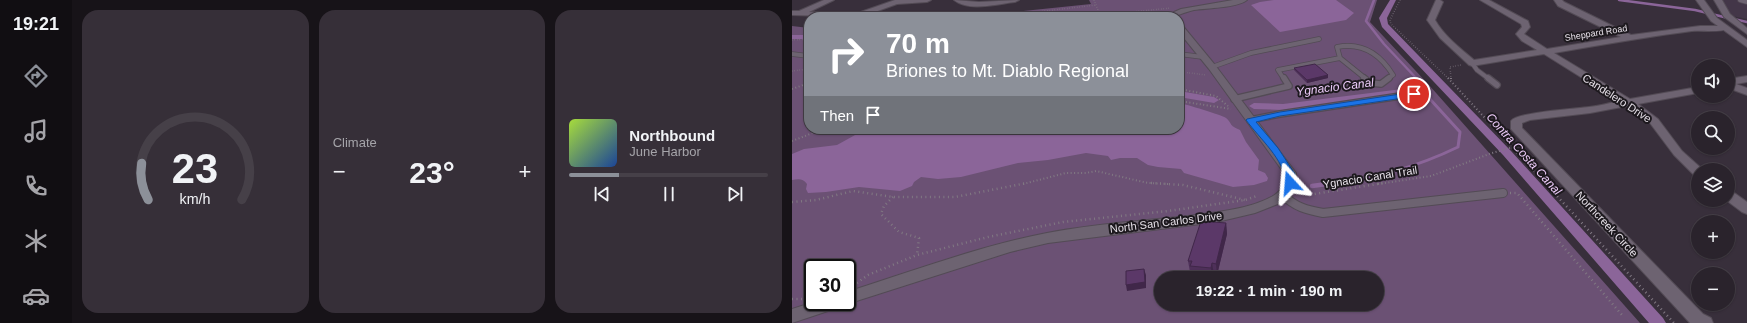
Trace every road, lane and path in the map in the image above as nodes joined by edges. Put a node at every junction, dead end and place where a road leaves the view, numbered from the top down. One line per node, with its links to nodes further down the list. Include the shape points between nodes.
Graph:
1 (830, 0): 23 (street)
2 (927, 0): 13 (street)
3 (958, 0): 4 (street, via 976,5)
4 (1015, 0)
5 (1094, 0): 16 (path)
6 (1243, 0): 22 (street)
7 (1400, 0): 44 (path, via 1390,20 1391,24)
8 (1484, 0): 32 (street, Candelero Drive, via 1522,21 1526,25 1521,31 1521,36)
9 (1558, 0): 27 (street, via 1561,4)
10 (1700, 0): 24 (street, via 1707,13)
11 (1718, 0): 25 (street, via 1727,15)
12 (1740, 0): 15 (lane)
13 (899, 1): 18 (street)
14 (1440, 2): 38 (street, via 1431,20 1433,25 1453,47)
15 (1747, 2)
16 (1096, 5): 19 (path); 20 (path)
17 (1174, 7): 21 (path)
18 (871, 12)
19 (1037, 12)
20 (1099, 12)
21 (1128, 12)
22 (1178, 12)
23 (796, 13)
24 (1724, 28): 27 (street, Sheppard Road, via 1700,28); 31 (street)
25 (1747, 32)
26 (1184, 33): 36 (street)
27 (1630, 38): 32 (street, Sheppard Road)
28 (804, 39): 30 (path)
29 (1319, 39): 42 (lane, via 1261,50 1223,61)
30 (792, 40)
31 (1747, 44)
32 (1544, 51): 38 (street, Sheppard Road); 55 (street, Candelero Drive)
33 (792, 54): 35 (lane)
34 (1184, 55): 36 (lane)
35 (804, 56)
36 (1203, 57): 42 (street)
37 (1340, 58): 37 (lane, via 1370,83 1381,84 1393,75 1389,67 1364,47 1346,44 1337,47); 56 (lane, via 1278,70 1289,86)
38 (1472, 62): 44 (path, via 1450,67); 47 (lane, via 1477,70)
39 (804, 68): 40 (path)
40 (792, 71)
41 (1184, 71): 42 (path)
42 (1215, 72): 56 (street)
43 (1747, 79): 45 (street)
44 (1451, 81): 60 (path)
45 (1735, 82)
46 (804, 85): 49 (path)
47 (1497, 85)
48 (1735, 86): 52 (street)
49 (792, 89)
50 (1184, 90): 56 (path, via 1216,96)
51 (1691, 91): 55 (street)
52 (1747, 92)
53 (1414, 94): 57 (lane)
54 (1184, 101): 56 (path)
55 (1629, 103): 61 (street, Candelero Drive, via 1654,121); 76 (street, Northcreek Circle, via 1516,121 1518,129 1697,319)
56 (1233, 106): 57 (street)
57 (1250, 120): 66 (street, via 1290,174)
58 (810, 134): 59 (path)
59 (792, 141)
60 (1513, 147): 63 (path, Ygnacio Canal Trail, via 1478,157 1431,176); 75 (path)
61 (1691, 165)
62 (1503, 193): 66 (lane, via 1323,213 1303,210); 73 (path, via 1517,193)
63 (1302, 194): 66 (path); 66 (path, Ygnacio Canal Trail)
64 (1262, 195): 65 (path, via 1245,200 1183,185 1148,183 1096,171 1066,173 955,198)
65 (893, 196): 68 (path, via 853,192); 70 (path, via 881,214 887,222 905,235 919,238 918,255 868,275)
66 (1287, 196): 71 (street, North San Carlos Drive, via 1217,217 1048,238 1009,247)
67 (1735, 200): 69 (street)
68 (792, 202)
69 (1747, 209)
70 (856, 284)
71 (856, 295)
72 (807, 311): 74 (street)
73 (1622, 315)
74 (792, 316)
75 (1674, 323)
76 (1705, 323)

